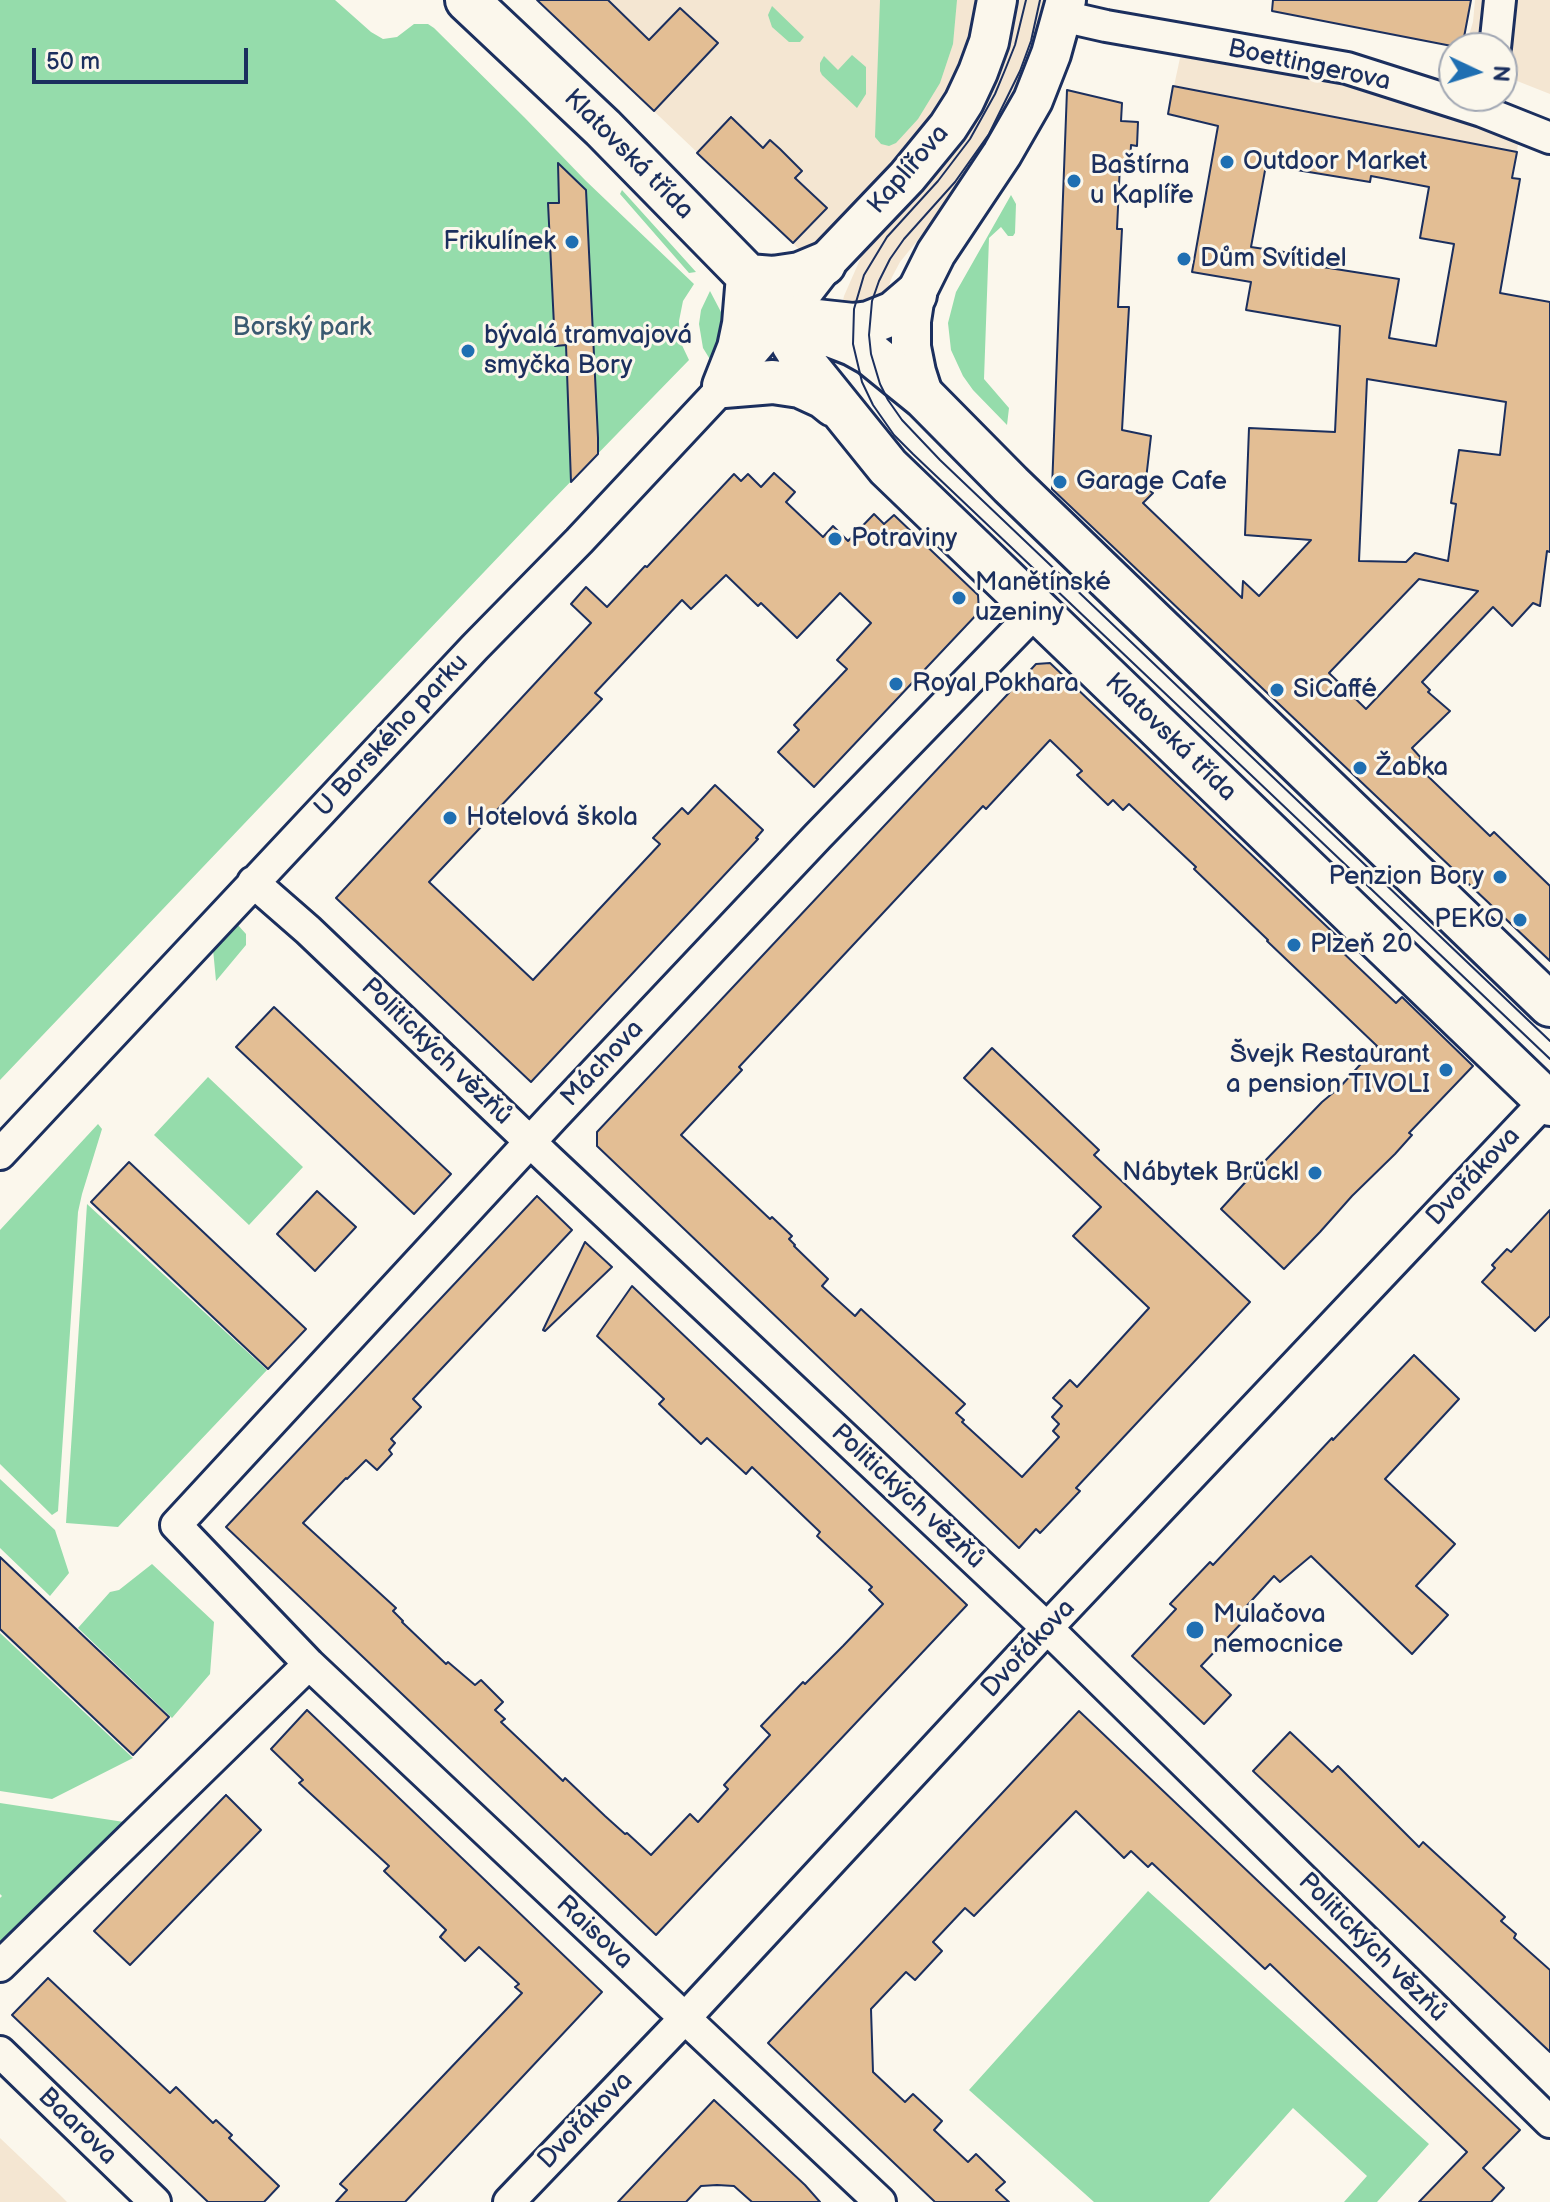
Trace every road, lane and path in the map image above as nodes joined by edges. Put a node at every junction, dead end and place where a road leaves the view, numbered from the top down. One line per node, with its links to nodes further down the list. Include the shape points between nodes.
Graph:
1 (467, 0): 10 (main road, Klatovská třída)
2 (997, 0): 9 (street, Kaplířova, via 978,72 948,127)
3 (1500, 0): 5 (street)
4 (1064, 8): 6 (street, Boettingerova, via 1106,26 1347,68); 11 (street, via 1040,83 1019,127 936,253)
5 (1497, 32)
6 (1438, 92)
7 (1500, 112): 8 (street, Boettingerova)
8 (1550, 138)
9 (824, 264): 10 (main road, via 800,274); 12 (street, Kaplířova)
10 (748, 276): 12 (main road, Klatovská třída); 13 (main road, via 741,336)
11 (915, 295): 12 (main road, via 894,313 869,323); 14 (street, Klatovská třída, via 911,347)
12 (783, 317): 13 (street, U Borského parku); 14 (main road, Klatovská třída, via 862,348); 15 (main road, Klatovská třída, via 809,369)
13 (724, 386): 15 (main road, via 800,386); 17 (street, U Borského parku)
14 (924, 397): 18 (main road, Klatovská třída)
15 (845, 413): 16 (main road, Klatovská třída, via 888,467)
16 (1037, 610): 19 (main road, Klatovská třída); 20 (street, Máchova)
17 (253, 882): 20 (street, Politických vězňů); 21 (street, U Borského parku)
18 (1550, 1005)
19 (1549, 1100): 23 (street, Dvořákova)
20 (529, 1142): 22 (street, Máchova); 23 (street, Politických vězňů)
21 (0, 1154)
22 (176, 1525): 24 (street, Raisova)
23 (1047, 1628): 26 (street, Dvořákova); 28 (street, Politických vězňů)
24 (309, 1664): 25 (street); 26 (street, Raisova)
25 (0, 1966)
26 (685, 2018): 30 (street, Dvořákova); 31 (street, Raisova)
27 (0, 2052): 29 (street, Baarova)
28 (1550, 2122)
29 (155, 2202)
30 (509, 2202)
31 (880, 2202)

